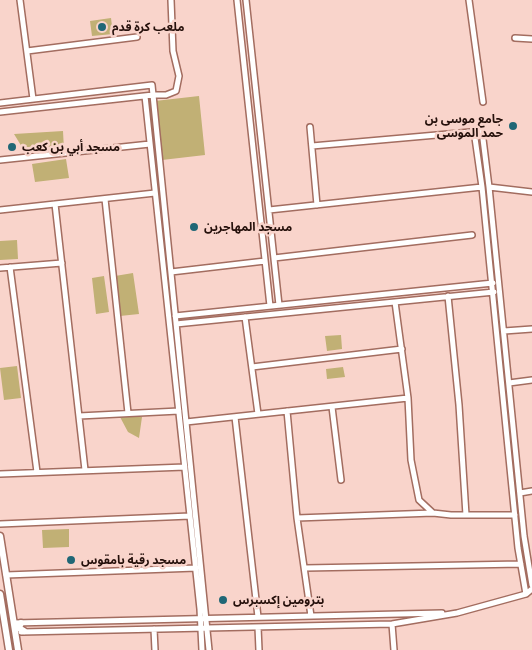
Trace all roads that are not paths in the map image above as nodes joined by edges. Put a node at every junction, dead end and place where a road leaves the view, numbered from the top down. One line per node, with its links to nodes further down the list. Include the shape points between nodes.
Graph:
1 (20, 0): 9 (street)
2 (171, 0): 10 (street, via 173,51 179,82 172,94)
3 (237, 0): 32 (street)
4 (246, 0): 29 (street)
5 (469, 0): 13 (street)
6 (137, 37): 9 (street)
7 (515, 38): 8 (street)
8 (532, 39)
9 (27, 51): 12 (street)
10 (153, 95): 11 (street); 12 (street, via 152,85); 36 (street)
11 (145, 96): 15 (street); 18 (street)
12 (33, 99): 14 (street)
13 (482, 102)
14 (0, 103)
15 (0, 112)
16 (310, 127): 19 (street)
17 (474, 130): 19 (street); 21 (street); 22 (street, via 482,131)
18 (150, 144): 20 (street); 24 (street)
19 (312, 146): 27 (street)
20 (0, 160)
21 (482, 187): 27 (street); 38 (street)
22 (489, 187): 23 (street); 37 (street)
23 (532, 192)
24 (155, 194): 25 (street); 56 (street)
25 (105, 199): 26 (street); 58 (street)
26 (55, 204): 28 (street); 33 (street)
27 (317, 205): 29 (street)
28 (0, 210)
29 (269, 210): 31 (street)
30 (472, 235): 31 (street)
31 (274, 258): 43 (street)
32 (265, 261): 36 (street); 44 (street)
33 (62, 263): 34 (street); 60 (street)
34 (10, 267): 35 (street); 65 (street)
35 (0, 268)
36 (171, 272): 45 (street)
37 (499, 282): 38 (street); 39 (street)
38 (492, 283): 40 (street); 43 (street)
39 (500, 291): 40 (street); 49 (street)
40 (492, 292): 41 (street); 72 (street)
41 (448, 296): 42 (street); 71 (street)
42 (395, 302): 46 (street); 50 (street)
43 (279, 305): 44 (street)
44 (270, 306): 45 (street)
45 (176, 316): 47 (street)
46 (245, 317): 47 (street); 51 (street)
47 (176, 324): 62 (street)
48 (532, 329): 49 (street)
49 (504, 331): 53 (street)
50 (402, 349): 51 (street); 54 (street)
51 (252, 367): 59 (street)
52 (532, 380): 53 (street)
53 (509, 382): 69 (street)
54 (408, 398): 55 (street); 70 (street, via 411,460 419,500)
55 (332, 407): 57 (street); 67 (street)
56 (179, 411): 58 (street); 63 (street)
57 (287, 411): 59 (street); 74 (street)
58 (128, 414): 60 (street)
59 (258, 414): 61 (street)
60 (79, 416): 64 (street)
61 (235, 417): 62 (street); 90 (street)
62 (186, 422): 92 (street)
63 (185, 466): 64 (street); 73 (street)
64 (85, 470): 65 (street)
65 (37, 472): 66 (street)
66 (0, 474)
67 (341, 480)
68 (532, 491): 69 (street)
69 (520, 493): 78 (street)
70 (433, 513): 71 (street); 74 (street)
71 (466, 515): 72 (street)
72 (514, 515): 79 (street)
73 (190, 516): 75 (street); 80 (street)
74 (297, 518): 81 (street)
75 (0, 524)
76 (532, 535): 78 (street)
77 (0, 536): 82 (main road)
78 (524, 536): 83 (street)
79 (521, 564): 81 (street); 86 (street)
80 (196, 568): 82 (street); 91 (street)
81 (305, 568): 89 (street)
82 (6, 575): 93 (main road)
83 (532, 585)
84 (532, 589): 86 (street)
85 (0, 594): 87 (main road)
86 (529, 595): 88 (street)
87 (1, 603): 101 (main road)
88 (457, 613): 89 (street); 94 (street)
89 (311, 616): 90 (street)
90 (258, 617): 92 (street)
91 (200, 618): 92 (street); 93 (street); 96 (street)
92 (207, 618): 97 (street)
93 (17, 623): 99 (main road); 100 (main road)
94 (392, 624): 95 (street); 107 (street)
95 (258, 627): 97 (street); 106 (street)
96 (201, 628): 97 (street); 98 (street); 104 (street)
97 (208, 628): 105 (street)
98 (154, 629): 100 (street); 103 (street)
99 (15, 632): 100 (street); 102 (main road)
100 (24, 632)
101 (9, 650)
102 (18, 650)
103 (155, 650)
104 (202, 650)
105 (209, 650)
106 (259, 650)
107 (394, 650)

